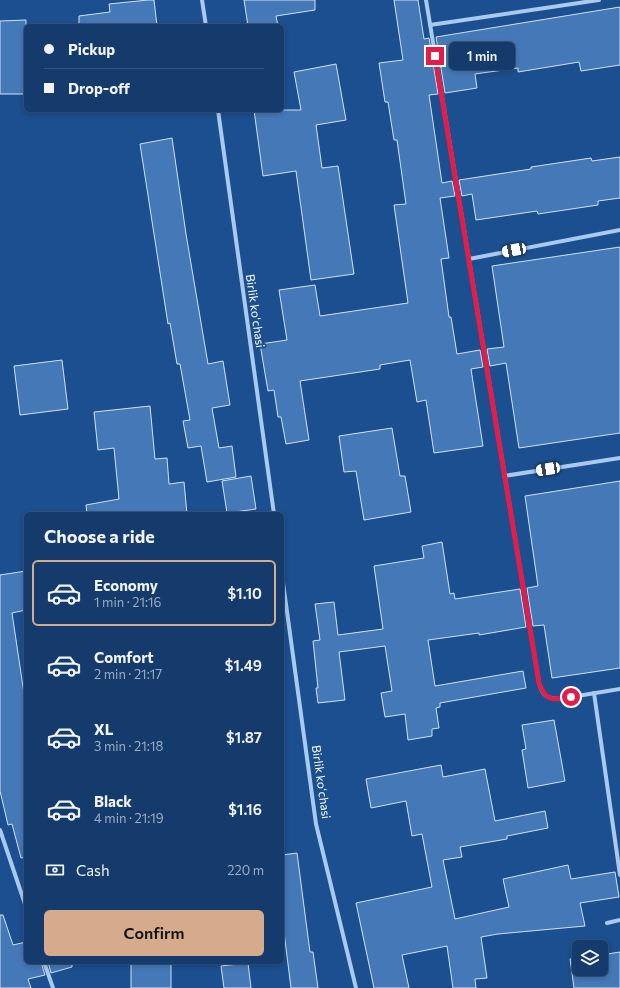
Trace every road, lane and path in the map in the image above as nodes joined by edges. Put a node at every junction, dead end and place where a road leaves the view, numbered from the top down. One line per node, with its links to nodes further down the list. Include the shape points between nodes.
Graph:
1 (202, 0): 4 (street)
2 (426, 0): 5 (street)
3 (599, 0): 5 (street)
4 (206, 24)
5 (430, 25): 8 (street)
6 (218, 112): 11 (street, Birlik koʻchasi)
7 (620, 230): 8 (street)
8 (469, 259): 10 (street)
9 (620, 458): 10 (street)
10 (504, 476): 14 (street, via 542,693 549,698 559,699)
11 (274, 512)
12 (284, 590): 22 (street, Birlik koʻchasi, via 316,824)
13 (620, 689): 14 (street)
14 (594, 693): 16 (street)
15 (0, 830): 17 (street)
16 (620, 875)
17 (24, 901)
18 (620, 920): 19 (street)
19 (608, 923)
20 (45, 964): 21 (street)
21 (53, 988)
22 (356, 988)

